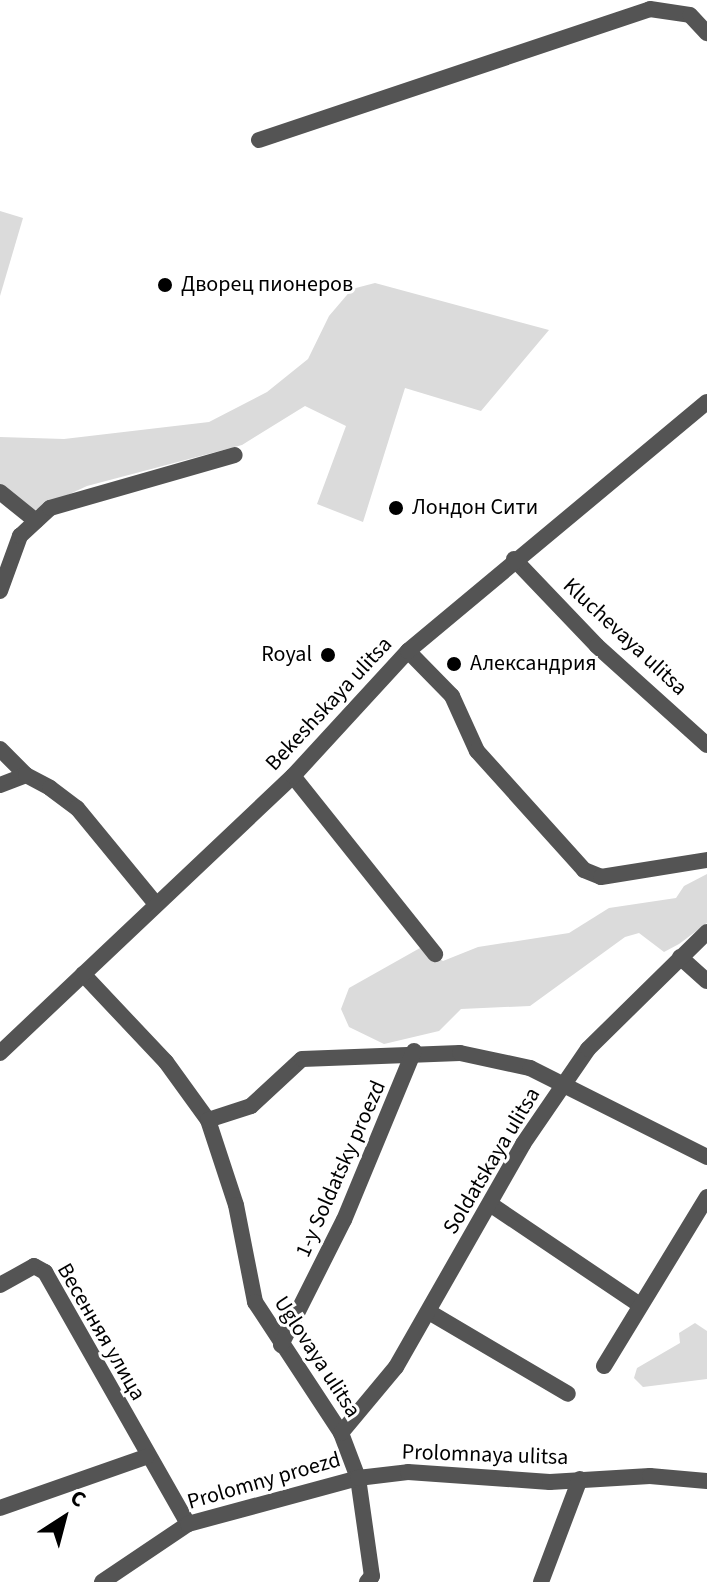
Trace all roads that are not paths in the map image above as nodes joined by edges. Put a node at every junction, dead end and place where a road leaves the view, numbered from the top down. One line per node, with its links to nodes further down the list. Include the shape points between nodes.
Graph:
1 (707, 33): 2 (street, via 673,8 650,9)
2 (259, 140)
3 (707, 402): 7 (street, Bekeshskaya ulitsa)
4 (235, 455): 6 (street, via 84,494)
5 (0, 492): 6 (street)
6 (36, 521): 8 (street, via 20,536)
7 (514, 559): 9 (street, Bekeshskaya ulitsa); 10 (street, Kluchevaya ulitsa, via 597,646)
8 (0, 591)
9 (408, 651): 13 (street, Bekeshskaya ulitsa); 15 (street, via 452,696 477,751 584,870 601,877)
10 (707, 745)
11 (0, 749): 12 (street)
12 (26, 775): 14 (street); 16 (street, via 77,808)
13 (293, 776): 16 (street, Bekeshskaya ulitsa); 18 (street)
14 (0, 785)
15 (707, 860)
16 (155, 903): 20 (street, Bekeshskaya ulitsa)
17 (707, 932): 19 (street, Soldatskaya ulitsa)
18 (435, 954)
19 (680, 957): 21 (street); 24 (street, Soldatskaya ulitsa, via 588,1049)
20 (83, 974): 23 (street, Bekeshskaya ulitsa); 25 (street, Uglovaya ulitsa, via 166,1062)
21 (707, 981)
22 (414, 1051): 24 (street, via 530,1068); 25 (street, via 302,1059 251,1106); 32 (street, 1-y Soldatsky proezd, via 338,1234)
23 (0, 1053)
24 (564, 1086): 26 (street); 28 (street, Soldatskaya ulitsa)
25 (208, 1120): 32 (street, Uglovaya ulitsa, via 236,1205 255,1302)
26 (707, 1157)
27 (707, 1197): 30 (street)
28 (490, 1204): 30 (street); 31 (street, Soldatskaya ulitsa)
29 (0, 1285): 36 (street, Весенняя улица, via 34,1266 45,1272)
30 (640, 1305): 33 (street)
31 (429, 1312): 34 (street); 35 (street, Soldatskaya ulitsa, via 396,1367)
32 (281, 1345): 35 (street, Uglovaya ulitsa)
33 (604, 1366)
34 (568, 1394)
35 (341, 1433): 37 (street, Uglovaya ulitsa)
36 (146, 1457): 40 (street); 41 (street, Весенняя улица)
37 (358, 1478): 38 (street, Prolomnaya ulitsa, via 408,1472); 41 (street, Prolomny proezd); 43 (street, Uglovaya ulitsa, via 372,1576)
38 (580, 1479): 39 (street, Prolomnaya ulitsa); 44 (street)
39 (707, 1481)
40 (0, 1508)
41 (188, 1524): 42 (street, Prolomny proezd)
42 (102, 1582)
43 (367, 1582)
44 (541, 1582)

